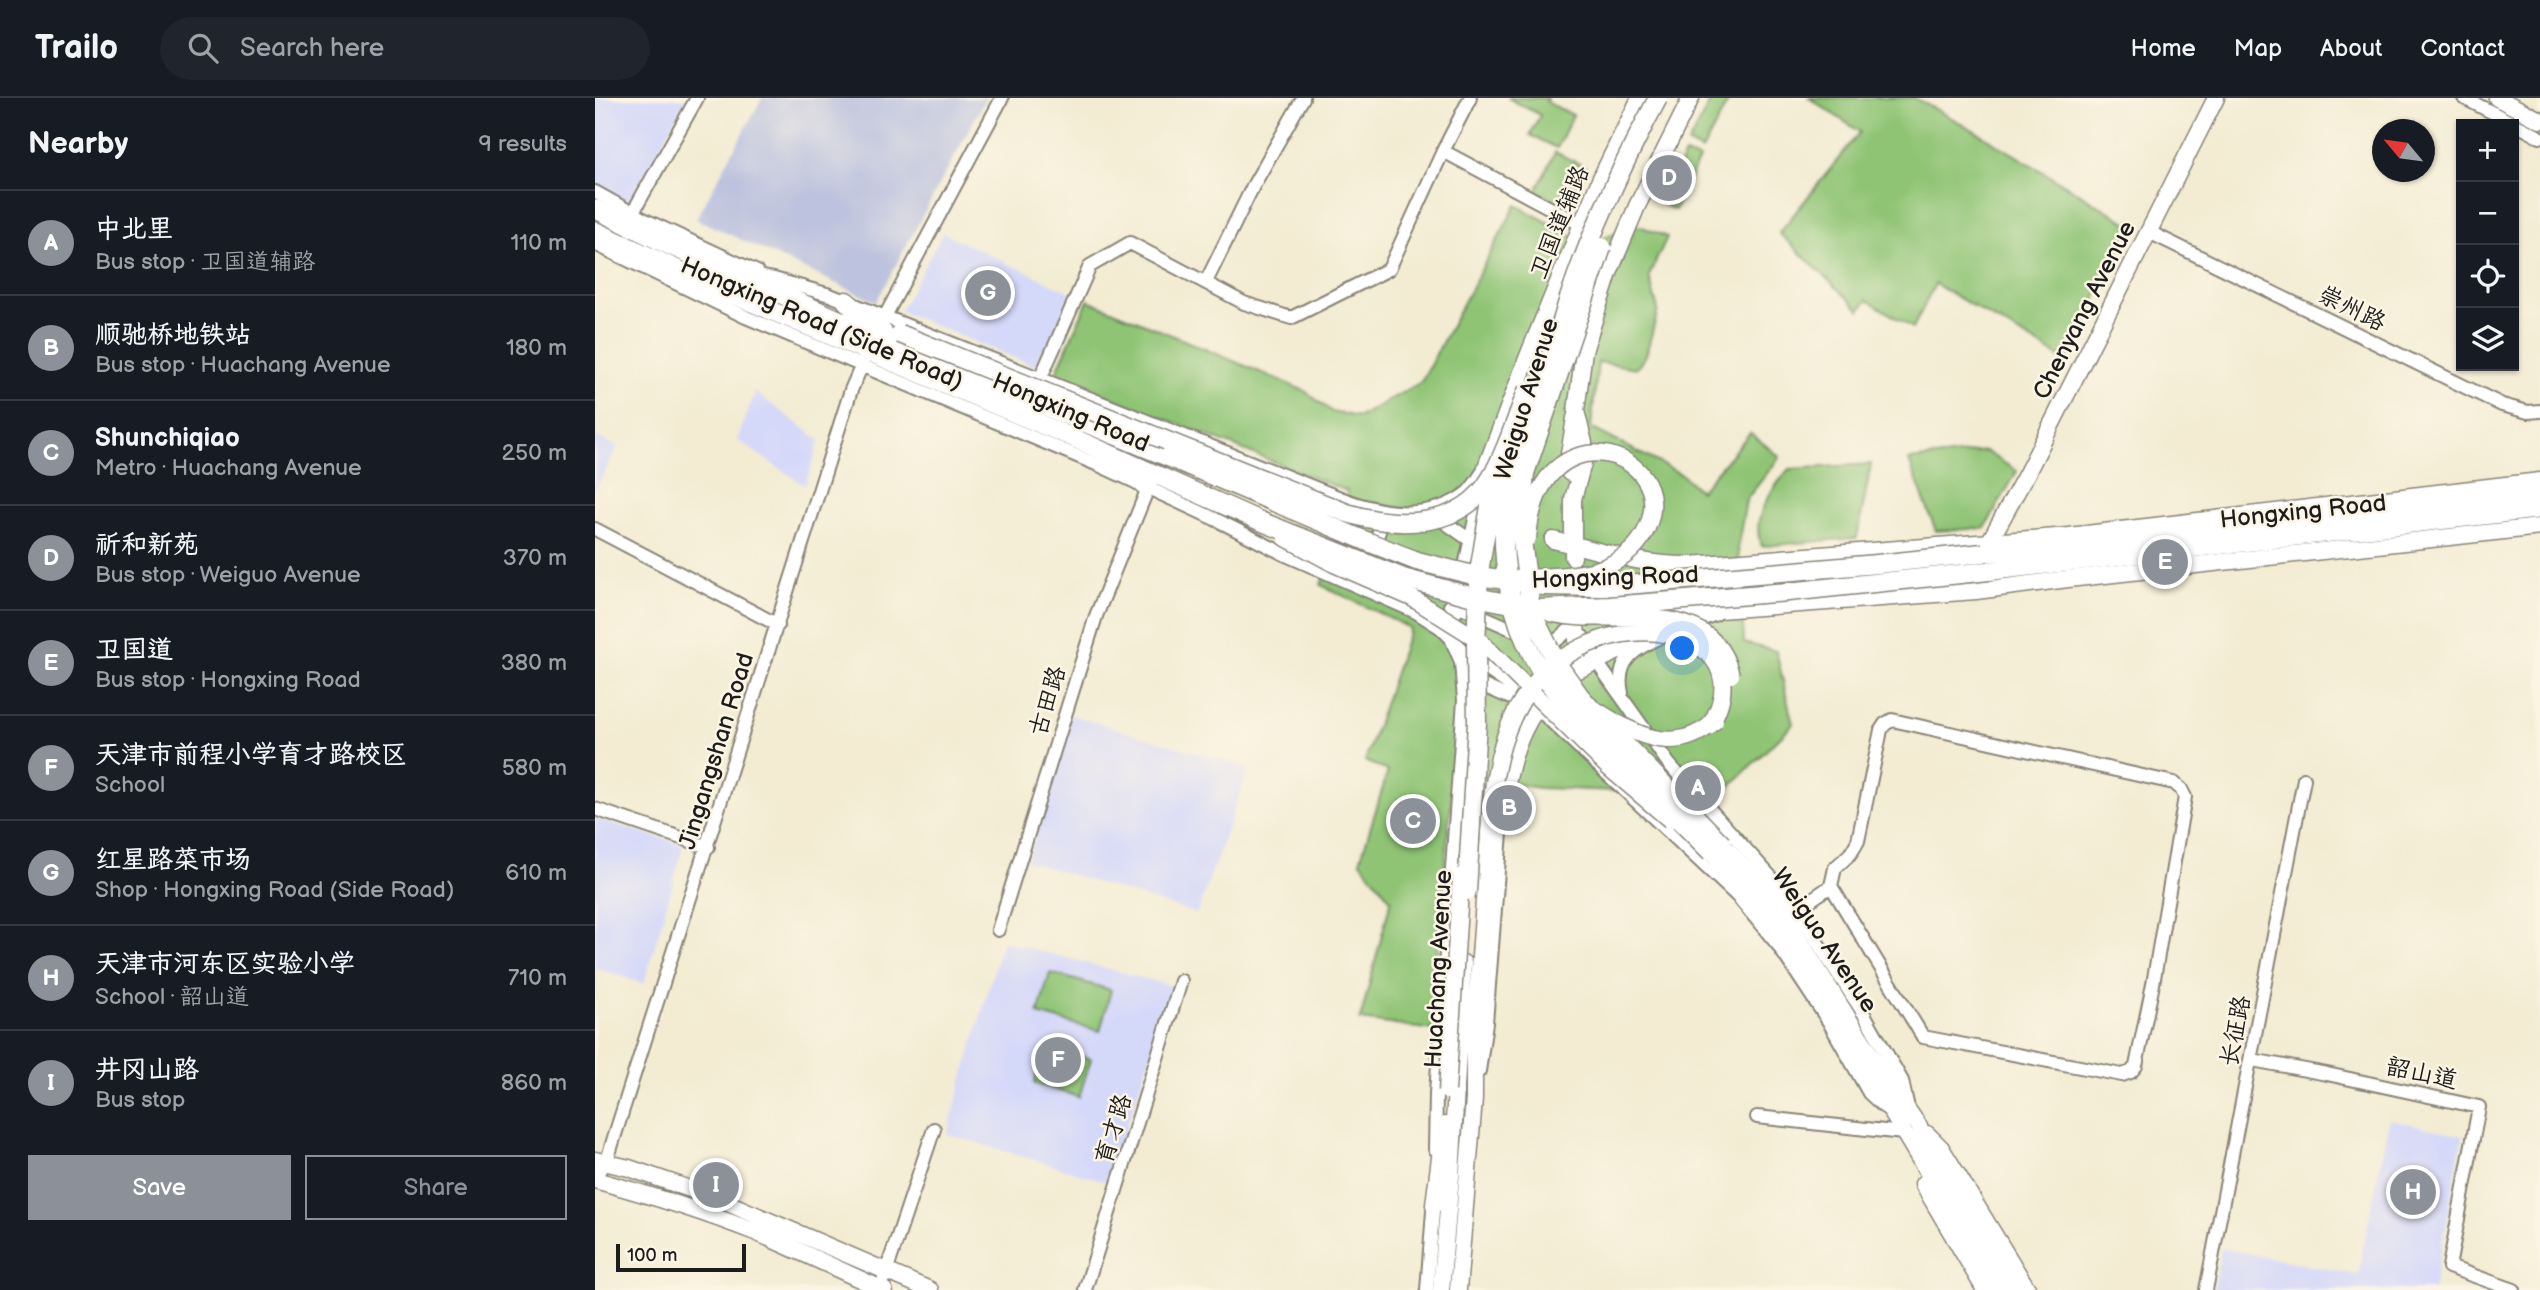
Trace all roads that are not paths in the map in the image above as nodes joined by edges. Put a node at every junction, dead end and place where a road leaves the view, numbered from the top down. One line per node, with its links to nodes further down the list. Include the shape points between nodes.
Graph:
1 (697, 98): 20 (street)
2 (1000, 98): 31 (street, Jingangshan Road)
3 (1303, 98): 28 (street)
4 (1470, 98): 15 (street)
5 (1640, 98): 16 (main road, 卫国道辅路)
6 (1658, 98): 30 (highway, Weiguo Avenue, bridge, via 1619,173)
7 (1670, 98): 59 (highway, Weiguo Avenue, bridge, via 1607,232 1531,452 1520,505)
8 (1691, 98): 18 (main road, Weiguo Avenue)
9 (2216, 98): 23 (main road, Chenyang Avenue)
10 (2222, 98): 23 (main road, Chenyang Avenue)
11 (2463, 98): 14 (street)
12 (2497, 98): 13 (main road)
13 (2540, 120)
14 (2540, 136)
15 (1443, 151): 21 (street); 28 (street, via 1388,269 1291,318 1244,303)
16 (1597, 189): 18 (main road); 21 (main road, 卫国道辅路)
17 (595, 192): 20 (street, Hongxing Road (Side Road))
18 (1637, 206): 35 (main road, Weiguo Avenue, via 1597,307)
19 (595, 209): 25 (highway)
20 (632, 214): 26 (street, Hongxing Road (Side Road))
21 (1582, 225): 34 (main road, 卫国道辅路)
22 (595, 231): 27 (highway, Hongxing Road)
23 (2151, 233): 37 (street, 崇州路, via 2502,405); 53 (main road, Chenyang Avenue, via 2008,520); 54 (main road, Chenyang Avenue)
24 (595, 244): 27 (street, Hongxing Road (Side Road))
25 (732, 272): 26 (street); 31 (highway)
26 (774, 279): 29 (street)
27 (685, 281): 33 (street, Hongxing Road (Side Road), via 746,317); 33 (highway, Hongxing Road, via 837,339)
28 (1206, 282): 36 (street, via 1130,243 1090,266)
29 (846, 301): 31 (highway)
30 (1568, 302): 38 (highway, Weiguo Avenue, bridge); 87 (highway, Weiguo Avenue, bridge, via 1508,489 1504,543 1515,614 1533,657 1559,697 1609,751)
31 (877, 324): 32 (highway); 33 (street, Jingangshan Road); 36 (street, Hongxing Road (Side Road))
32 (900, 340): 38 (highway, bridge, via 1376,521 1427,521 1466,505 1491,478); 61 (highway, Hongxing Road, bridge, via 1366,541 1417,561)
33 (865, 360): 40 (street, Hongxing Road (Side Road), via 1065,450); 40 (highway, Hongxing Road, via 1098,449); 69 (street, Jingangshan Road)
34 (1525, 364): 35 (main road); 39 (main road, 卫国道辅路)
35 (1579, 374): 47 (main road, Weiguo Avenue, via 1576,411 1584,443)
36 (1041, 377): 46 (street, Hongxing Road (Side Road), via 1343,499)
37 (2540, 411)
38 (1506, 443): 89 (highway, Huachang Avenue, bridge, via 1479,572 1477,723)
39 (1486, 467): 43 (street, 卫国道辅路, via 1469,491); 51 (street)
40 (1150, 481): 48 (highway, Hongxing Road); 63 (street, Hongxing Road (Side Road), via 1286,555); 91 (street, 古田路, via 1096,616)
41 (2540, 481): 53 (main road)
42 (2540, 494): 55 (highway, Hongxing Road)
43 (1444, 506): 45 (street, Hongxing Road (Side Road)); 51 (street)
44 (2540, 509): 60 (highway, Hongxing Road, via 2041,566)
45 (1428, 510): 46 (street, Hongxing Road (Side Road)); 51 (street, via 1442,522)
46 (1386, 512): 63 (street)
47 (1572, 516): 52 (main road); 56 (main road, Weiguo Avenue); 57 (main road, via 1586,542)
48 (1260, 521): 64 (highway, Hongxing Road, bridge, via 1406,579); 68 (main road, bridge, via 1334,564)
49 (2540, 527): 60 (main road)
50 (595, 529): 69 (street)
51 (1474, 534): 52 (street); 68 (street)
52 (1553, 540): 56 (main road)
53 (2014, 540): 54 (main road); 55 (highway)
54 (1987, 547): 55 (highway, Hongxing Road); 58 (main road); 61 (highway, Hongxing Road, bridge, via 1877,564 1602,587)
55 (2032, 549)
56 (1573, 551): 57 (main road); 70 (street)
57 (1602, 551): 58 (main road, via 1660,566)
58 (1755, 560): 65 (street)
59 (1524, 572): 61 (main road, bridge, via 1530,514 1537,493 1553,470 1571,458 1593,452 1614,455 1639,472 1650,494 1651,518 1628,554 1591,571); 78 (highway, Weiguo Avenue, bridge, via 1532,612 1545,643)
60 (2017, 577): 62 (highway, Hongxing Road)
61 (1500, 580)
62 (1991, 580): 64 (highway, Hongxing Road, bridge); 65 (main road)
63 (1359, 587): 67 (street, Hongxing Road (Side Road))
64 (1538, 609): 80 (main road, bridge, via 1584,618 1672,621 1711,638 1721,650 1731,680 1727,704)
65 (1758, 609): 66 (main road)
66 (1724, 611): 71 (main road, via 1685,614); 73 (street)
67 (1416, 612): 68 (street, Hongxing Road (Side Road), via 1439,615 1451,606); 72 (street, Hongxing Road (Side Road))
68 (1451, 612): 70 (street, via 1541,642 1557,640); 72 (street); 87 (main road, bridge, via 1608,767); 106 (main road, Huachang Avenue, bridge, via 1471,671 1471,728 1447,1091)
69 (776, 624): 86 (street, Jingangshan Road)
70 (1576, 624): 71 (street); 74 (street); 75 (main road, via 1578,653)
71 (1664, 624): 73 (main road)
72 (1450, 636): 76 (street, Huachang Avenue); 79 (street, Hongxing Road (Side Road))
73 (1630, 648): 74 (main road); 77 (street, via 1622,670)
74 (1596, 660): 75 (main road); 77 (street)
75 (1568, 674): 79 (main road)
76 (1463, 677): 79 (street); 106 (street, Huachang Avenue, via 1436,1093)
77 (1623, 697): 81 (street)
78 (1587, 704): 80 (main road, bridge, via 1630,730 1659,740 1690,737); 87 (highway, Weiguo Avenue, bridge)
79 (1536, 709): 83 (street); 84 (main road, via 1515,748)
80 (1709, 727): 95 (main road, Huachang Avenue, bridge, via 1722,701 1722,675 1710,654 1676,636 1632,633 1603,639 1560,660 1524,698 1507,731 1491,799)
81 (1669, 764): 83 (street); 90 (street)
82 (2304, 779): 93 (street, 长征路)
83 (1632, 799): 97 (street, via 1757,918 1829,1022 1870,1093)
84 (1503, 807): 95 (street, Huachang Avenue, via 1486,1023)
85 (595, 809): 86 (street)
86 (706, 847): 103 (street, Jingangshan Road)
87 (1716, 848): 94 (main road, Weiguo Avenue, via 1771,918)
88 (1831, 886): 88 (street, via 1835,868 1858,841 1881,730 1892,720 2174,783 2185,797 2136,1066 2122,1075 1923,1037); 90 (street)
89 (1467, 891): 113 (main road, Huachang Avenue)
90 (1796, 910): 96 (street, via 1902,1081)
91 (998, 930)
92 (1181, 981): 111 (street, 育才路)
93 (2252, 1060): 118 (street, 长征路); 119 (street, 韶山道, via 2479,1107 2449,1267)
94 (1885, 1089): 96 (main road, Weiguo Avenue); 97 (main road, Weiguo Avenue)
95 (1474, 1098): 108 (main road, Huachang Avenue)
96 (1909, 1112): 99 (main road, Weiguo Avenue)
97 (1892, 1115): 101 (main road, Weiguo Avenue)
98 (1757, 1117): 101 (street)
99 (1919, 1126): 102 (main road, Weiguo Avenue); 117 (main road, via 1941,1148)
100 (934, 1129): 107 (street)
101 (1904, 1135): 102 (main road, Weiguo Avenue); 114 (main road, via 1909,1161)
102 (1924, 1153): 115 (main road, Weiguo Avenue); 116 (main road, Weiguo Avenue)
103 (599, 1162): 104 (street, Jingangshan Road); 107 (main road, via 716,1198)
104 (595, 1179): 105 (main road); 109 (main road, via 756,1233)
105 (626, 1189)
106 (1434, 1205): 112 (street, Huachang Avenue)
107 (886, 1271): 109 (street); 110 (main road)
108 (1460, 1285)
109 (882, 1289)
110 (930, 1290)
111 (1085, 1290)
112 (1427, 1290)
113 (1441, 1290)
114 (1985, 1290)
115 (1998, 1290)
116 (2011, 1290)
117 (2028, 1290)
118 (2206, 1290)
119 (2514, 1290)

